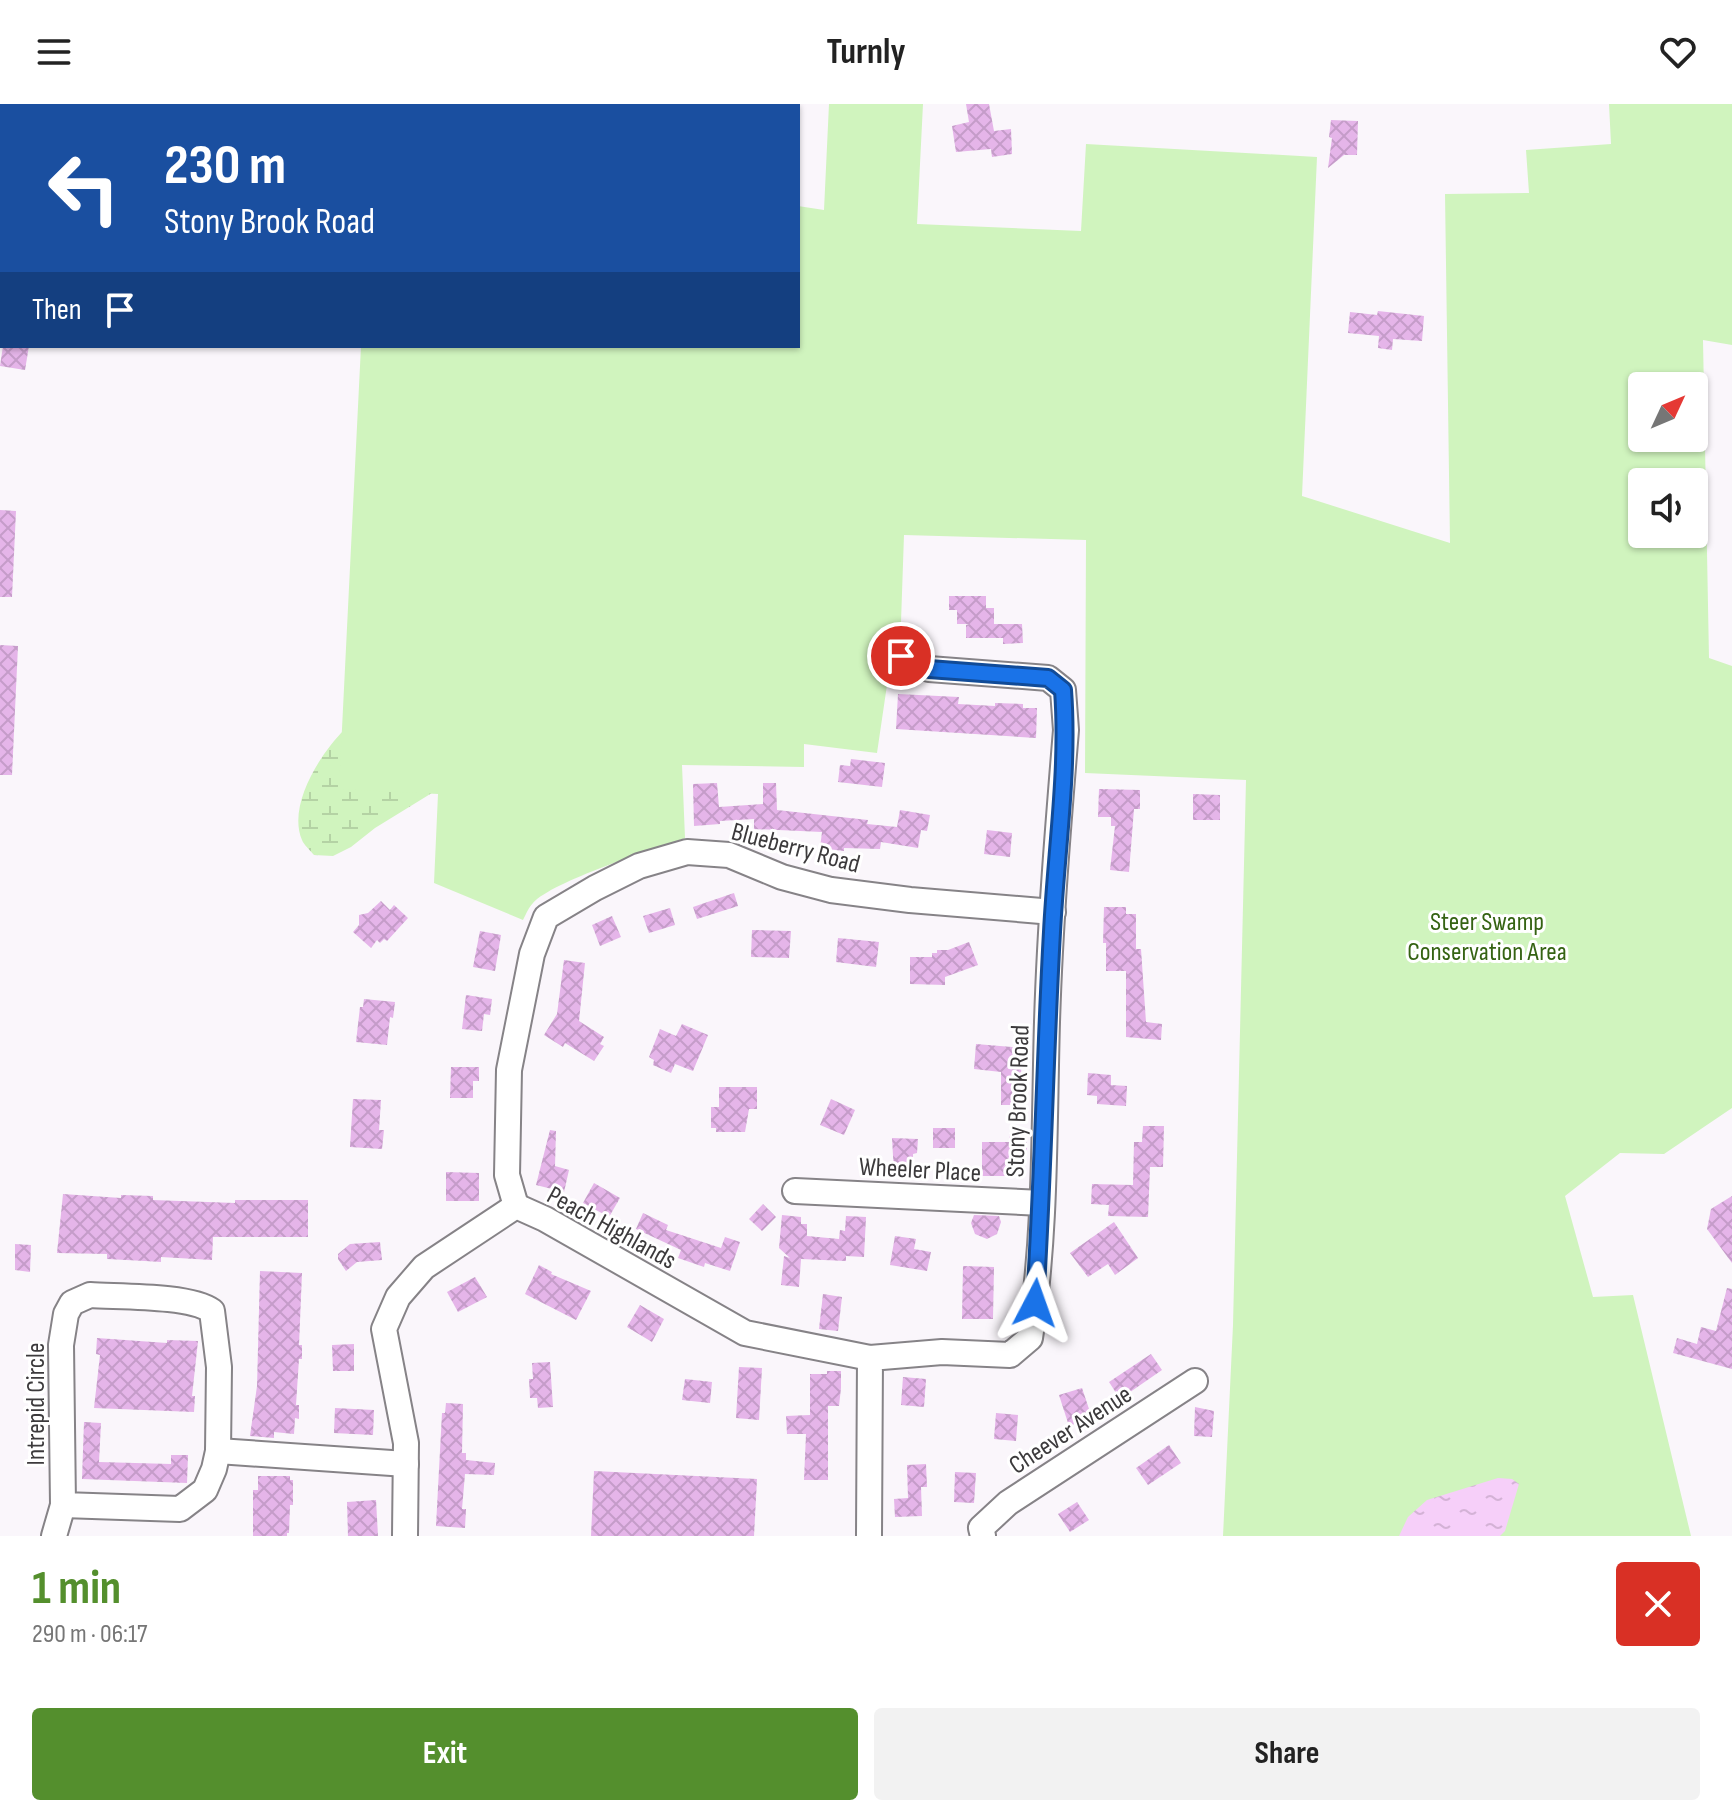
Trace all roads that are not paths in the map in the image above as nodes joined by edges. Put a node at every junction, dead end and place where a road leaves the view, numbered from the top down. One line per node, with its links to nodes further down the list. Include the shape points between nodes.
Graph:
1 (901, 656): 2 (street, Stony Brook Road, via 929,669 1048,678 1063,690 1066,730)
2 (1053, 912): 4 (street, Stony Brook Road); 5 (street, Blueberry Road, via 831,890 729,855 687,852 639,866 595,888 546,917 532,954 509,1070 507,1175)
3 (795, 1191): 4 (street, Wheeler Place)
4 (1042, 1203): 6 (street, Stony Brook Road, via 1030,1338 1010,1355 942,1352)
5 (516, 1206): 6 (street, Peach Highlands, via 745,1333); 9 (street, Peach Highlands, via 424,1267 398,1297 384,1329)
6 (870, 1358): 14 (street)
7 (1195, 1381): 11 (street, Cheever Avenue, via 1008,1503)
8 (218, 1451): 9 (street); 10 (street, Intrepid Circle, via 205,1490 180,1509); 10 (street, Intrepid Circle, via 219,1367 212,1311 203,1304 90,1295 72,1303 61,1345)
9 (406, 1464): 13 (street, Peach Highlands)
10 (63, 1505): 12 (street)
11 (982, 1533)
12 (54, 1536)
13 (405, 1536)
14 (869, 1536)

